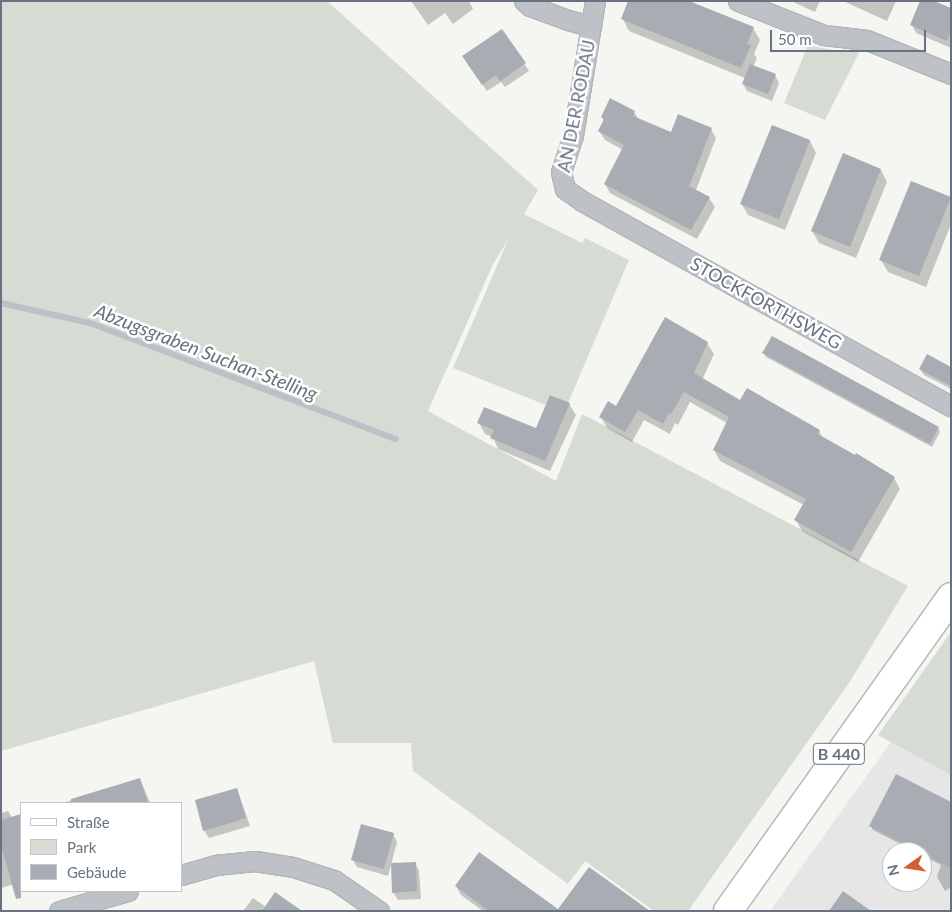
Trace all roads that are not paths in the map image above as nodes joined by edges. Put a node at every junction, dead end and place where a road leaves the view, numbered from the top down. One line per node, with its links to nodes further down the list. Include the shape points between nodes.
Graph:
1 (524, 1): 4 (street, via 568,20)
2 (595, 1): 4 (street, AN DER RODAU)
3 (738, 1): 5 (street, via 824,35 867,40)
4 (592, 26): 6 (street, AN DER RODAU, via 573,135 561,172 565,190)
5 (951, 74)
6 (582, 201): 7 (street, STOCKFORTHSWEG)
7 (951, 406)
8 (951, 597): 13 (main road, B 440)
9 (182, 875): 12 (street, via 255,861 293,867 334,880)
10 (125, 892): 11 (street)
11 (59, 911)
12 (378, 911)
13 (728, 911)

